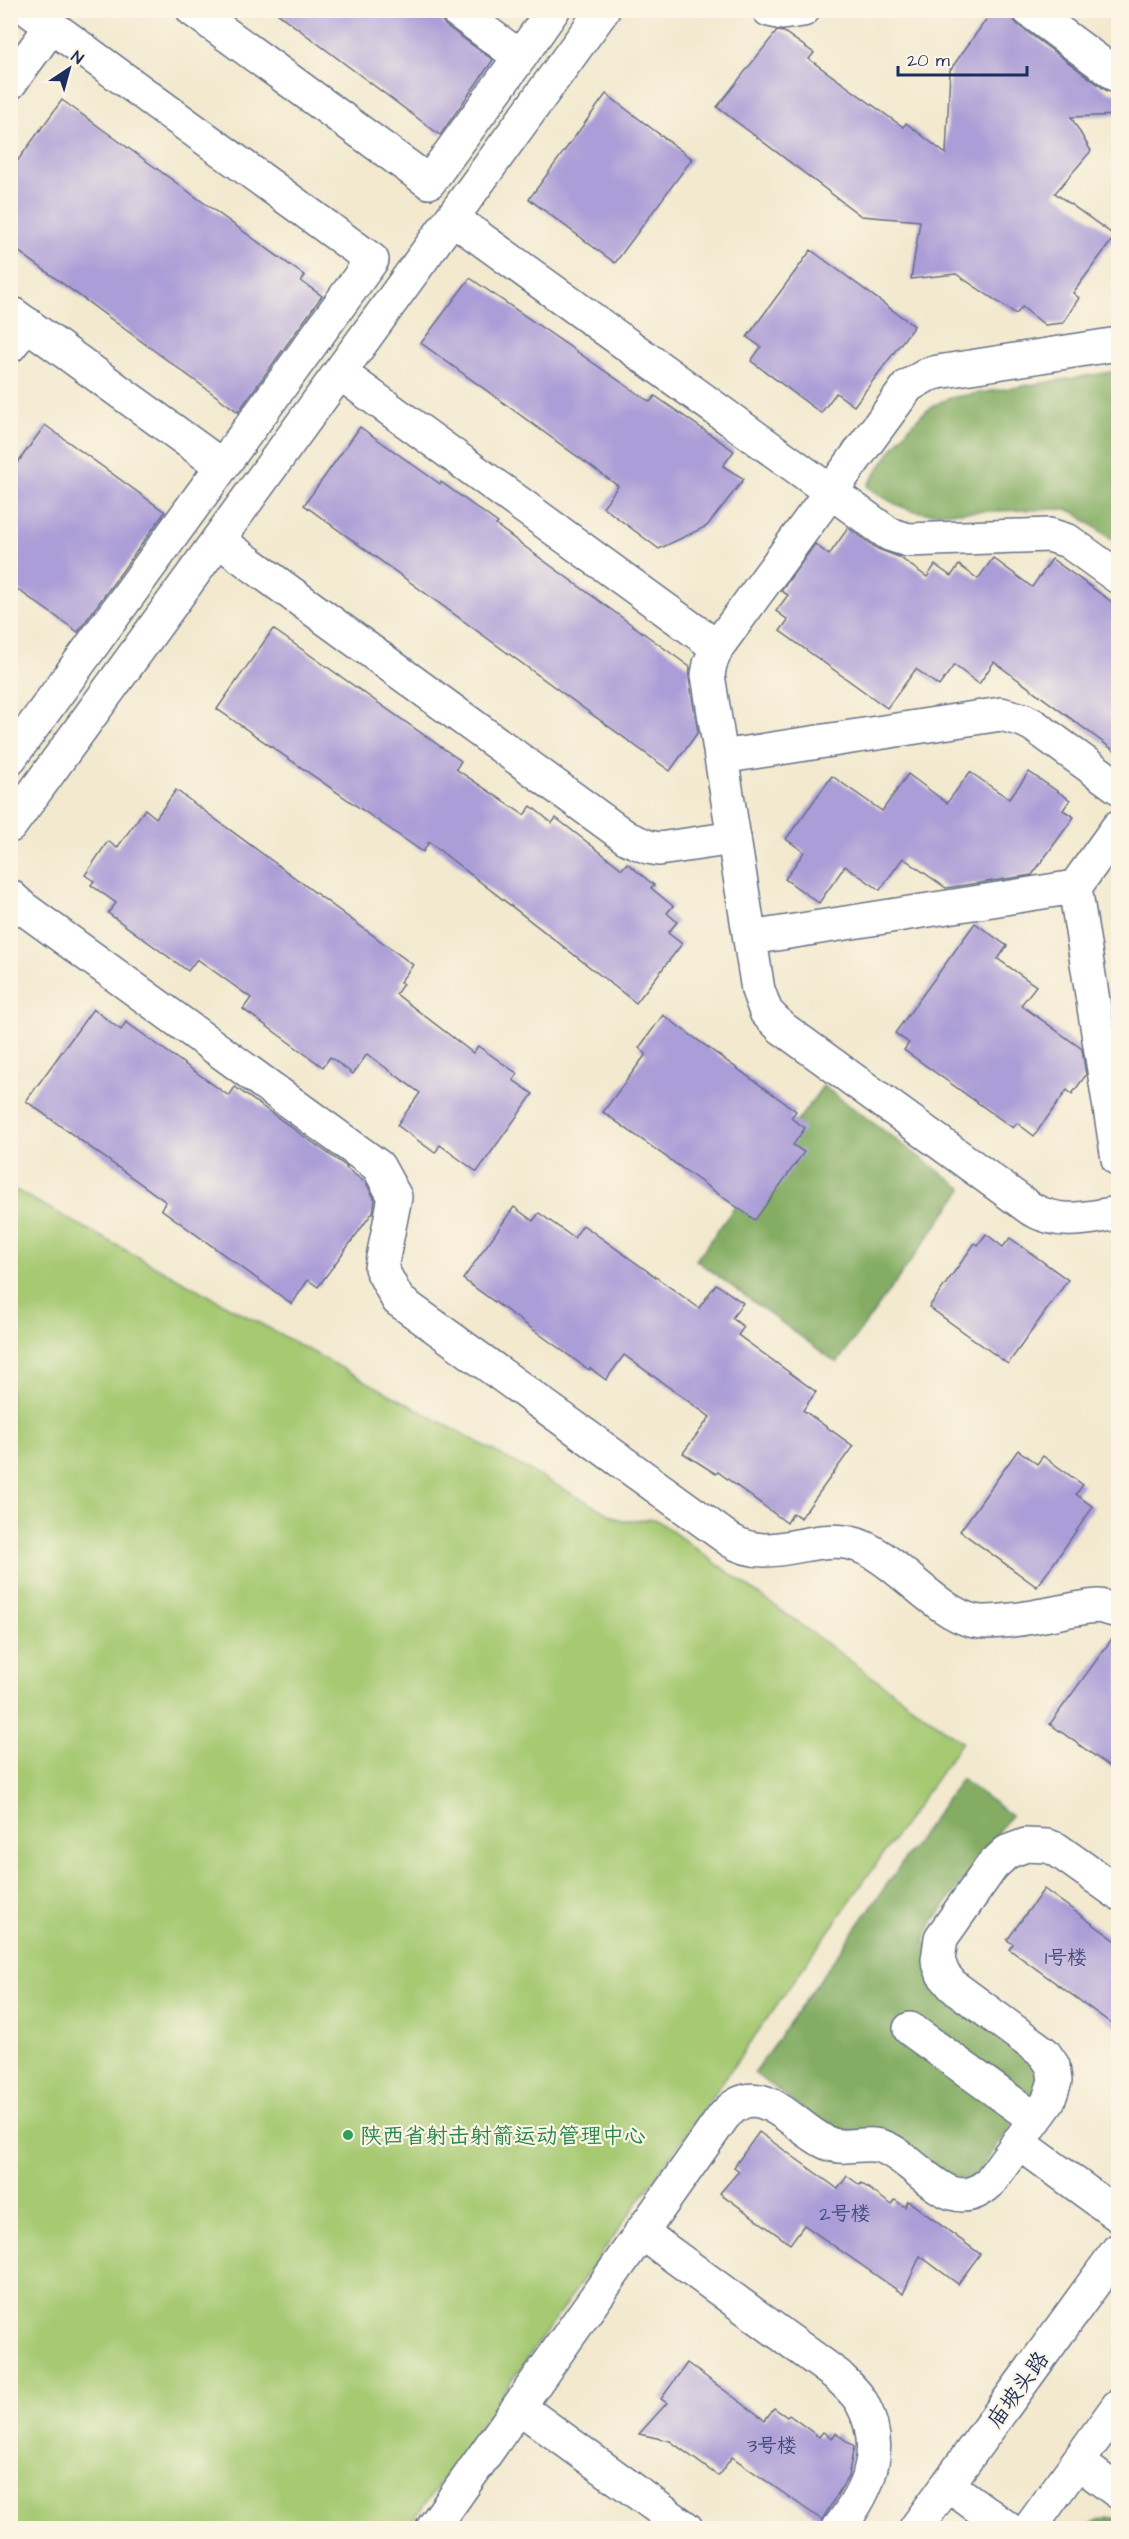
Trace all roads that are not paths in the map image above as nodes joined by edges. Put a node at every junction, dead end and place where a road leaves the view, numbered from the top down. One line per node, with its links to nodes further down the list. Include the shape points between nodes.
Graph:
1 (193, 10): 9 (street, via 429,182)
2 (456, 10): 9 (street)
3 (553, 10): 9 (street)
4 (603, 10): 12 (street)
5 (769, 10): 6 (street)
6 (803, 10)
7 (1029, 10): 10 (street)
8 (40, 19): 11 (street); 16 (street, via 372,260)
9 (520, 57)
10 (1119, 76)
11 (10, 83)
12 (452, 218): 15 (street); 17 (street)
13 (16, 327): 16 (street)
14 (1119, 344): 17 (street, via 938,372 917,380 900,395)
15 (340, 373): 18 (street); 20 (street)
16 (222, 466): 22 (street)
17 (830, 492): 19 (street, via 880,529 898,537 917,540 1049,535 1068,541); 20 (street)
18 (218, 540): 24 (street); 26 (street, via 627,838 659,849)
19 (1119, 577)
20 (717, 647): 21 (street, via 708,675)
21 (721, 757): 23 (street, via 1001,714 1033,725); 26 (street)
22 (10, 758)
23 (1119, 787)
24 (10, 825)
25 (1119, 827): 27 (street)
26 (734, 838): 29 (street)
27 (1075, 887): 29 (street); 30 (street)
28 (10, 896): 32 (street, via 378,1166 395,1197 381,1268 399,1300 739,1546 761,1552 829,1542 852,1543 873,1553 952,1611 973,1620 996,1621 1099,1606)
29 (750, 938): 31 (street, via 761,1001 782,1028 1041,1215 1063,1220)
30 (1119, 1159)
31 (1119, 1213)
32 (1119, 1611)
33 (1119, 1893): 35 (street, via 1056,1849 1026,1845 999,1858 941,1938 938,1960 953,1986 1049,2059 1054,2073 1052,2095)
34 (910, 2029): 35 (street)
35 (1027, 2131): 36 (street); 37 (street, via 989,2183 968,2196 956,2195 886,2148 825,2143 771,2104 748,2101 723,2117)
36 (1119, 2215)
37 (641, 2232): 40 (street); 46 (street, via 837,2375 862,2402 873,2435 873,2470 858,2502)
38 (1119, 2250): 42 (street, 庙坡头路)
39 (1119, 2406): 41 (street)
40 (519, 2407): 44 (street); 45 (street)
41 (1078, 2462): 43 (street); 49 (street)
42 (948, 2485): 47 (street, 庙坡头路); 48 (street)
43 (1119, 2492)
44 (433, 2529)
45 (686, 2529)
46 (838, 2529)
47 (916, 2529)
48 (1007, 2529)
49 (1030, 2529)

